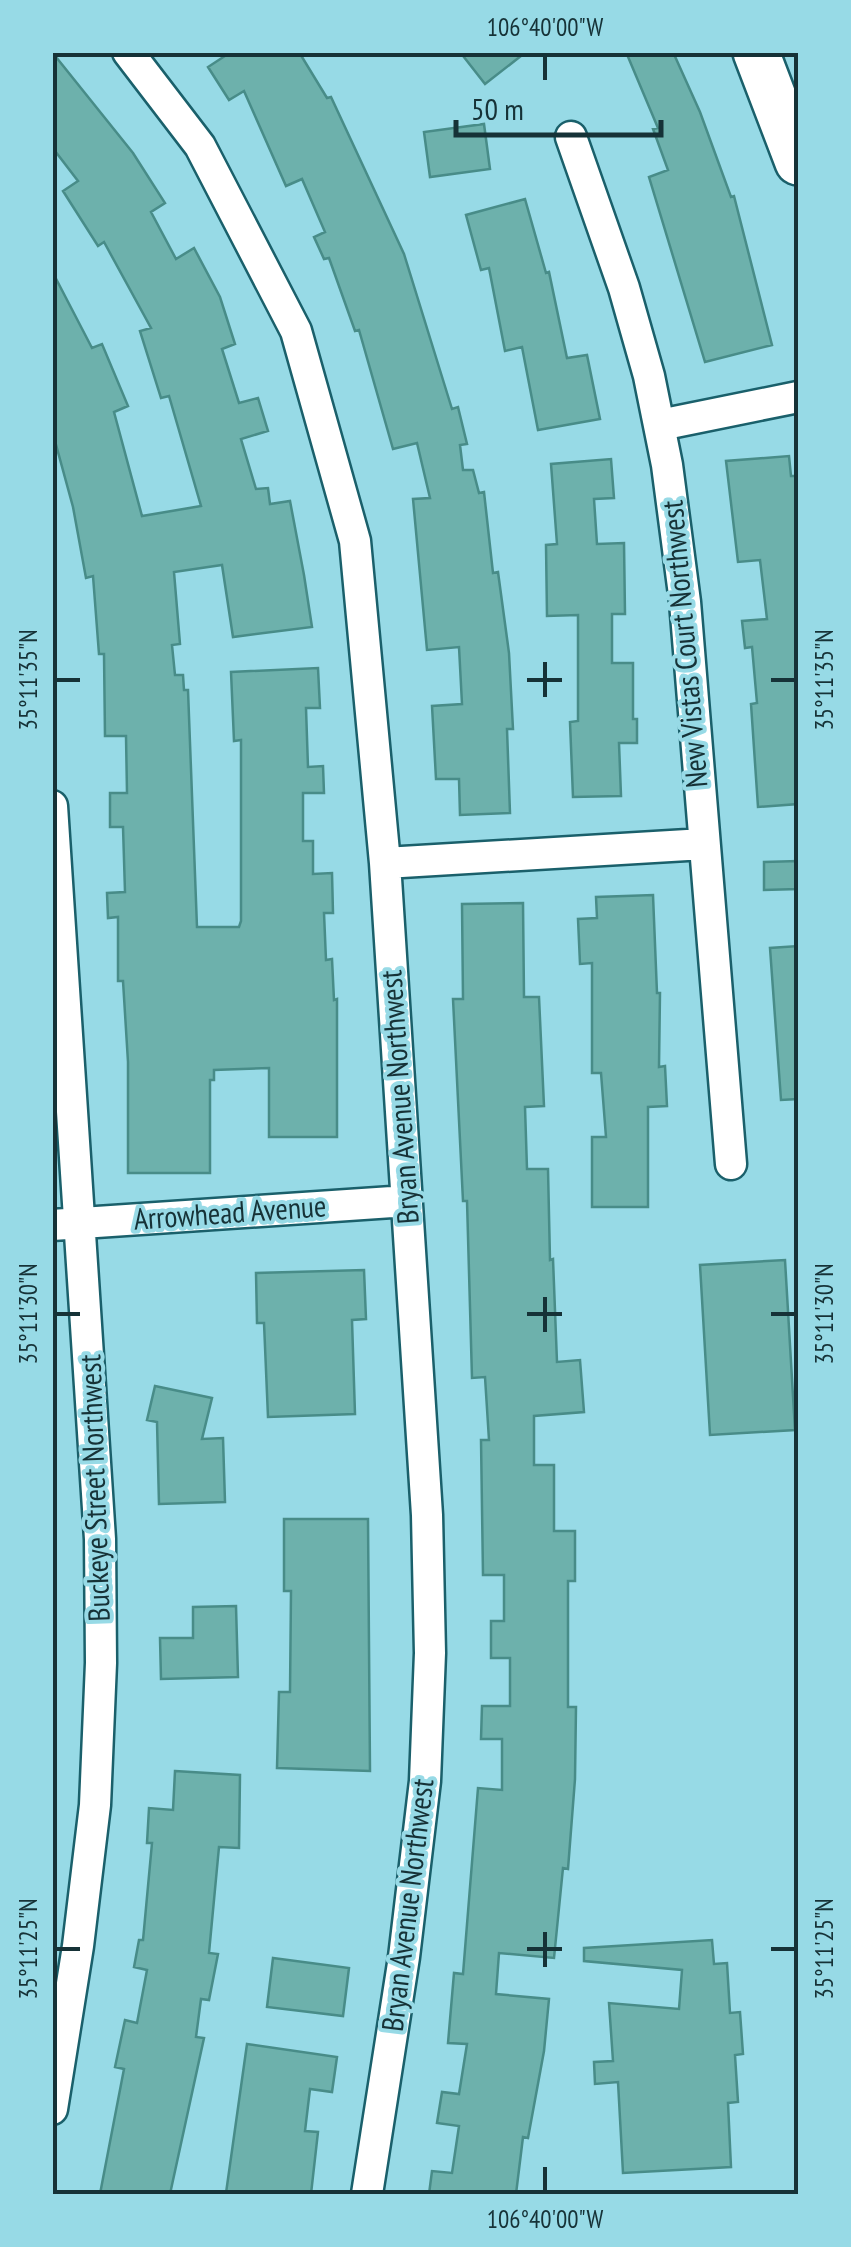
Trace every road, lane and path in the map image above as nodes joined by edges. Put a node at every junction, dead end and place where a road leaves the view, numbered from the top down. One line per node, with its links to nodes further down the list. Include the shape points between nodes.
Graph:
1 (128, 52): 9 (street, Bryan Avenue Northwest, via 200,146 296,331 355,542)
2 (756, 52): 4 (street)
3 (571, 138): 6 (street, New Vistas Court Northwest, via 624,288)
4 (798, 162)
5 (798, 397): 6 (street)
6 (660, 425): 8 (street, New Vistas Court Northwest, via 685,602)
7 (52, 806): 12 (street, Buckeye Street Northwest)
8 (704, 844): 9 (street); 10 (street, New Vistas Court Northwest)
9 (384, 863): 11 (street, Bryan Avenue Northwest)
10 (730, 1164)
11 (407, 1202): 12 (street, Arrowhead Avenue); 14 (street, Bryan Avenue Northwest, via 427,1535 427,1744 404,1958)
12 (67, 1224): 13 (street, Buckeye Street Northwest, via 100,1539 101,1663 94,1805)
13 (52, 2109)
14 (368, 2194)

